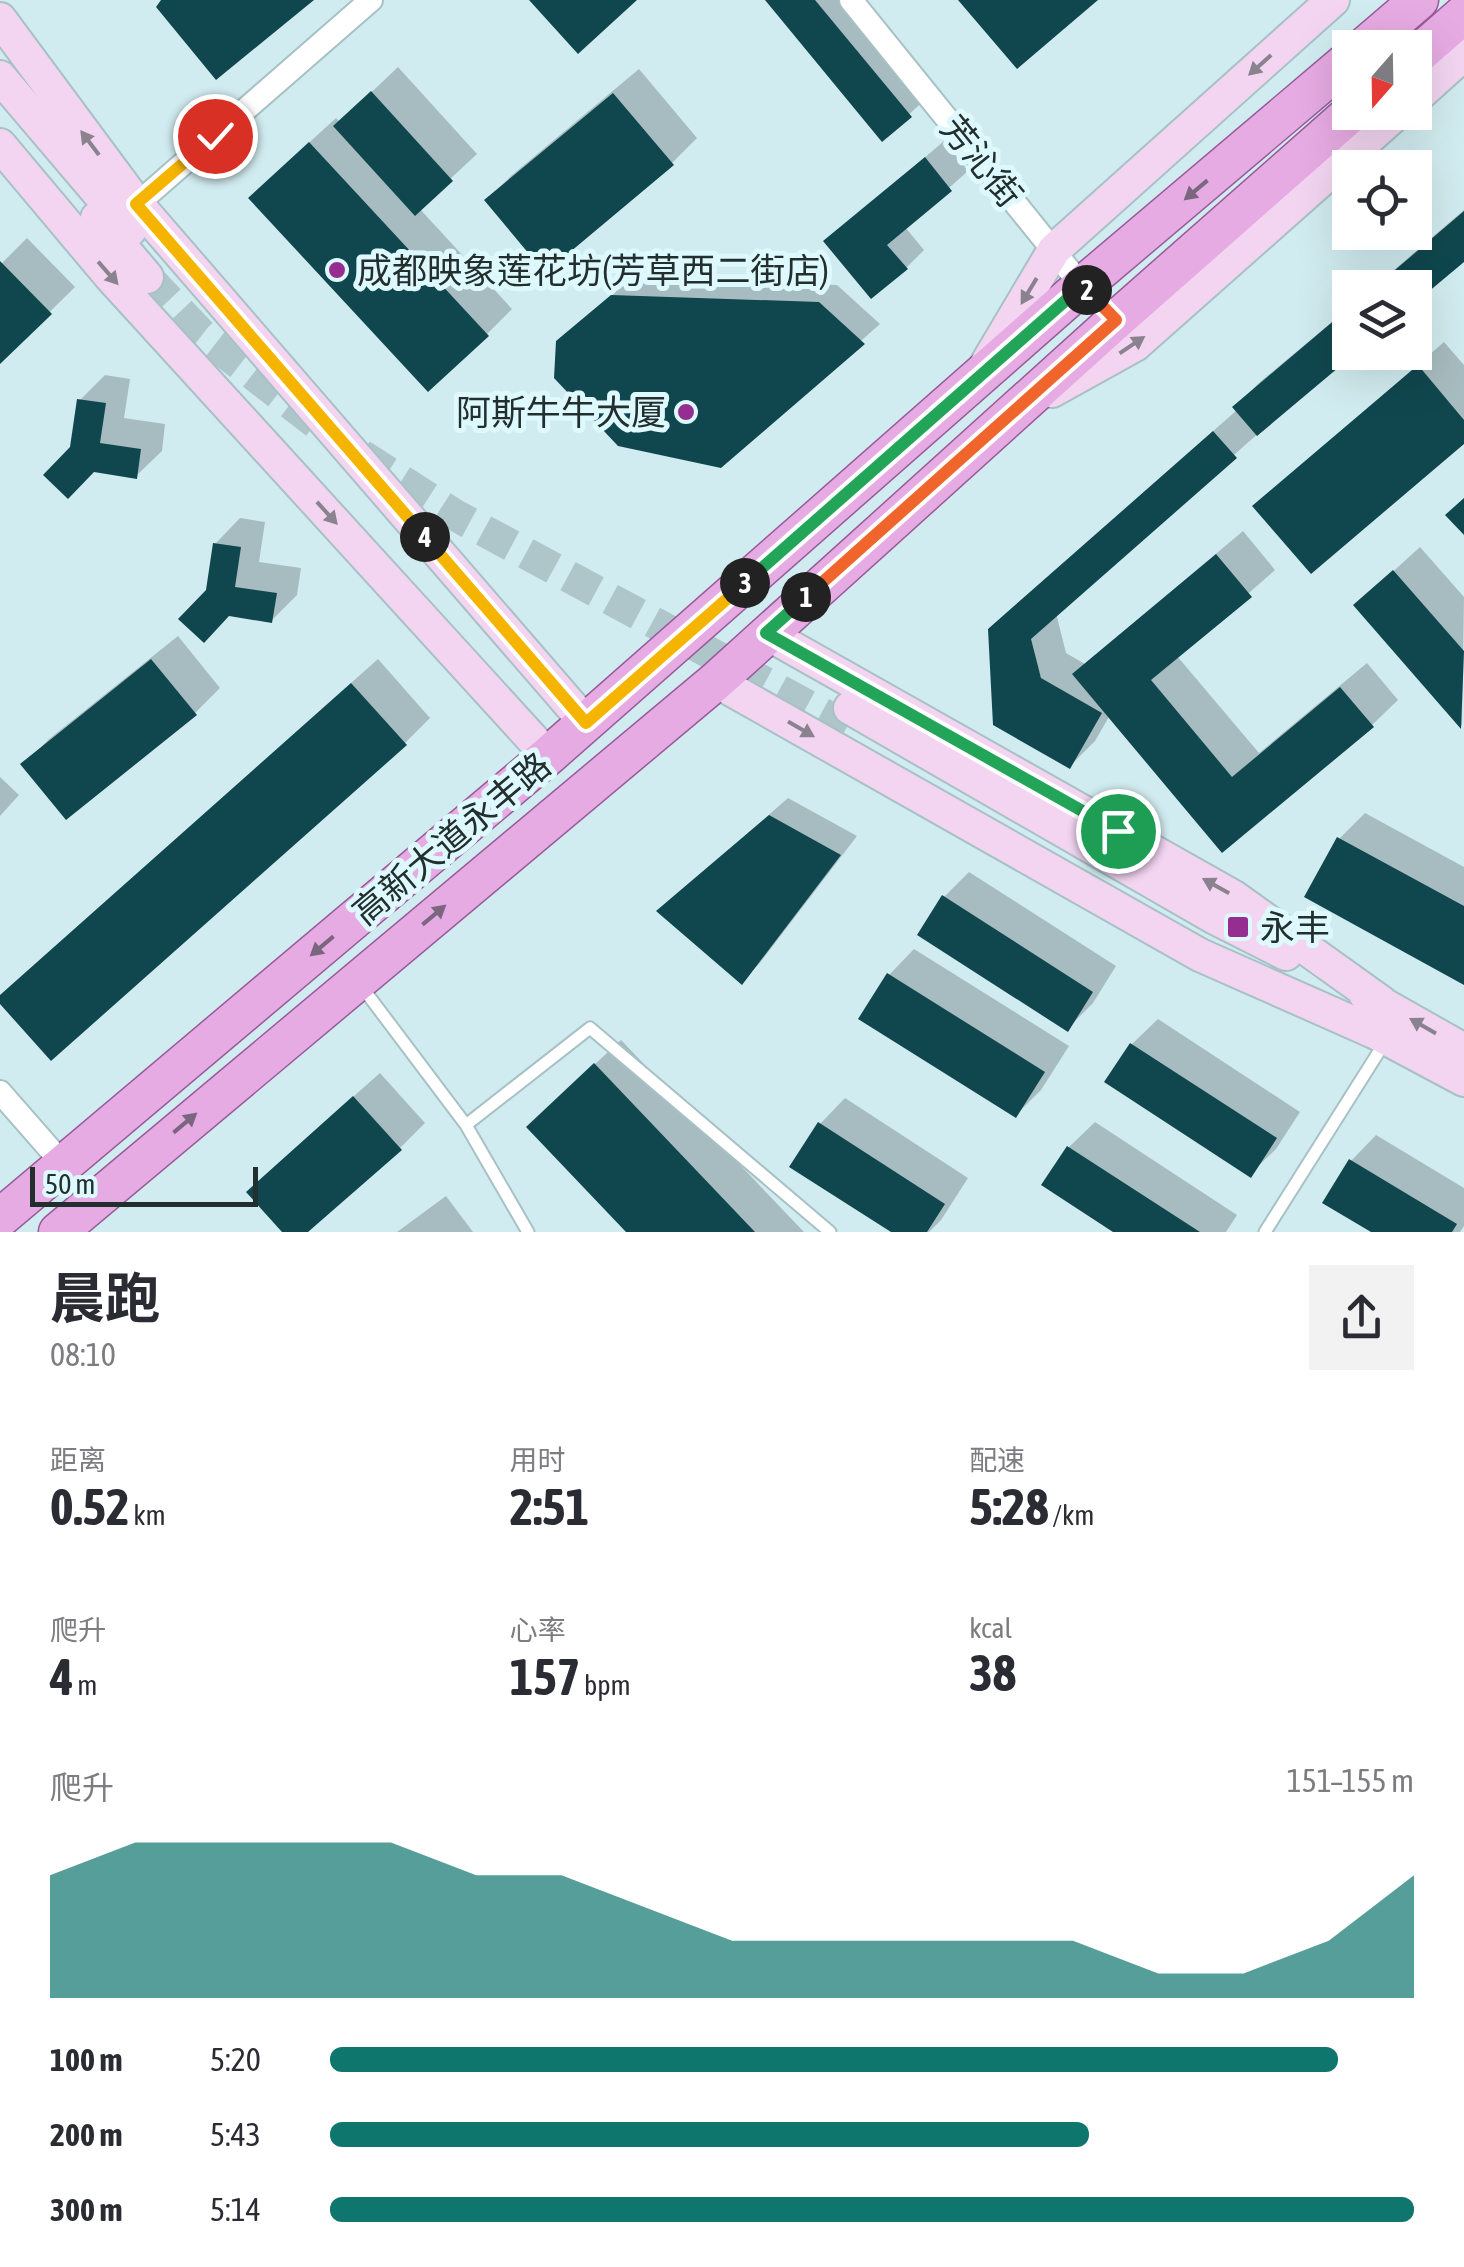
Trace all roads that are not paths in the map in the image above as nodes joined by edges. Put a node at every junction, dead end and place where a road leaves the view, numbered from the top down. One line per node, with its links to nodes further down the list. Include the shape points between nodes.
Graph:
1 (372, 0): 17 (street)
2 (851, 0): 18 (street, 芳沁街)
3 (1332, 0): 18 (main road, one-way to 18)
4 (1419, 0): 7 (main road)
5 (1464, 14): 8 (main road)
6 (0, 19): 17 (main road, one-way to 6)
7 (1384, 30)
8 (1432, 42)
9 (1464, 54): 12 (main road)
10 (1332, 74): 19 (main road, 高新大道永丰路, one-way to 19)
11 (0, 77): 13 (main road, via 153,270)
12 (1432, 83)
13 (0, 98)
14 (1332, 130): 20 (main road, 高新大道永丰路)
15 (1378, 130): 22 (main road, one-way to 15, via 1135,345)
16 (4, 159): 27 (main road, one-way to 27)
17 (136, 204): 26 (main road)
18 (1054, 250): 19 (street, 芳沁街); 21 (main road, one-way to 21)
19 (1082, 286): 20 (street, 芳沁街); 21 (main road, 高新大道永丰路)
20 (1116, 320): 22 (main road, 高新大道永丰路)
21 (979, 377): 26 (main road, 高新大道永丰路)
22 (1017, 410): 23 (main road, 高新大道永丰路)
23 (766, 633): 24 (main road, 高新大道永丰路); 29 (main road, one-way to 23, via 1234,897)
24 (716, 681): 28 (main road, 高新大道永丰路, one-way to 24); 29 (main road, one-way to 29, via 1200,955)
25 (848, 717): 29 (main road, via 1213,916)
26 (586, 723): 27 (main road, 高新大道永丰路)
27 (548, 756): 34 (main road, 高新大道永丰路, one-way to 34)
28 (356, 980): 33 (lane); 36 (main road, 高新大道永丰路, one-way to 28)
29 (1380, 1024): 30 (main road, one-way to 29); 31 (main road); 39 (lane)
30 (1464, 1050)
31 (1464, 1080)
32 (0, 1092): 34 (street)
33 (466, 1126): 37 (lane); 38 (lane, via 590,1028)
34 (62, 1164): 35 (main road, 高新大道永丰路)
35 (0, 1218)
36 (58, 1232)
37 (528, 1232)
38 (830, 1232)
39 (1266, 1232)

